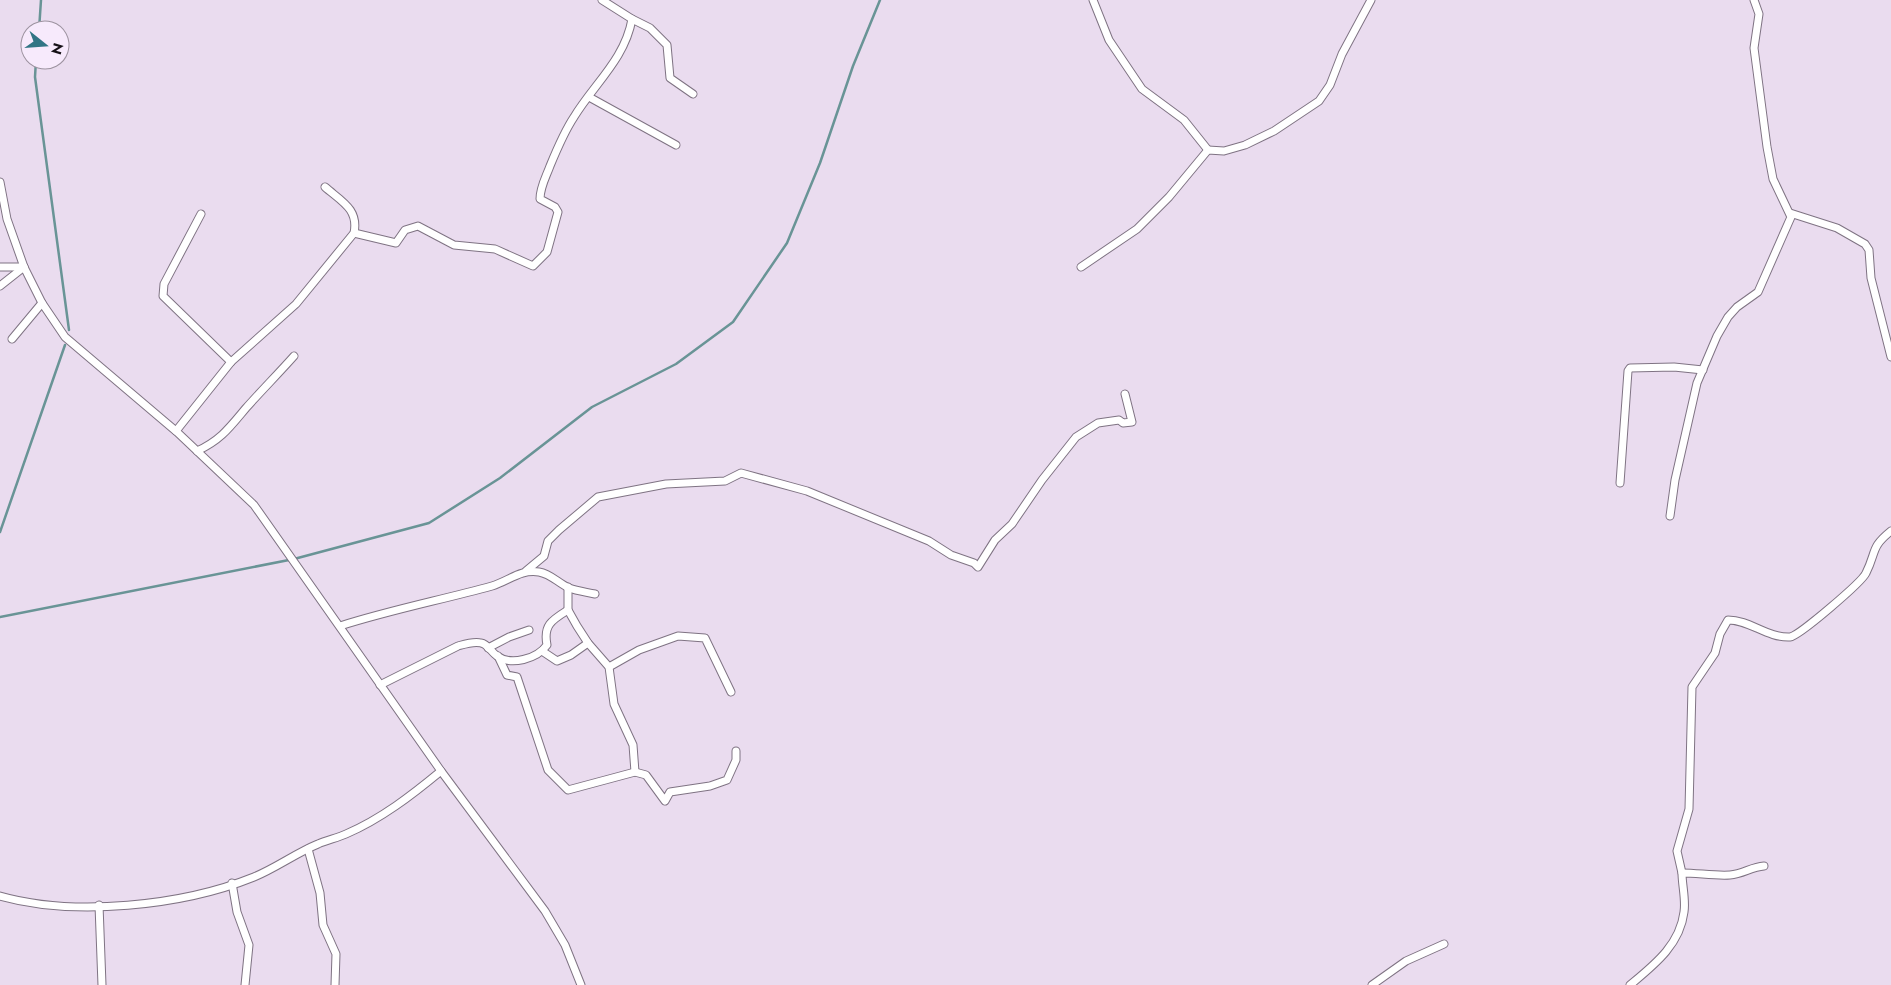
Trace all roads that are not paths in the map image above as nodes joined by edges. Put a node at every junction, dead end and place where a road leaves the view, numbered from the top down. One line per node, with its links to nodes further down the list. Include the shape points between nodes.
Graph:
1 (602, 0): 5 (street)
2 (1093, 0): 9 (street, via 1109,40 1142,90 1184,120)
3 (1371, 0): 9 (street, via 1319,101 1274,131 1245,145 1224,151)
4 (1754, 0): 12 (street, via 1759,20 1754,48 1767,147 1774,179)
5 (632, 19): 6 (street, via 650,28 667,45 670,78); 7 (street, via 629,36 616,60)
6 (693, 94)
7 (589, 97): 8 (street); 14 (street, via 573,117 540,191 540,199 558,212 547,252 532,266 496,249 454,245 418,226 405,230 396,243)
8 (676, 145)
9 (1208, 150): 17 (street, via 1137,229)
10 (0, 182): 16 (street, via 7,219)
11 (324, 187): 14 (street, via 352,209 356,222)
12 (1790, 213): 22 (street, via 1837,228 1865,244 1869,250 1871,278); 24 (street, via 1790,222 1758,292 1728,317)
13 (201, 214): 23 (street, via 164,284 163,296)
14 (354, 233): 23 (street, via 296,304)
15 (0, 267): 16 (street)
16 (24, 267): 18 (street); 19 (street)
17 (1081, 267)
18 (0, 286)
19 (42, 303): 20 (street); 26 (street, via 65,337)
20 (12, 339)
21 (294, 356): 27 (street, via 228,431)
22 (1891, 357)
23 (231, 362): 26 (street)
24 (1702, 370): 28 (street, via 1630,368); 29 (street, via 1675,480)
25 (1125, 394): 31 (street, via 1132,422 1098,423 1076,437 978,567 974,562 951,555 929,541 807,491 741,473 725,481 666,484 598,497 548,541 544,556)
26 (176, 431): 27 (street)
27 (197, 451): 35 (street, via 254,505)
28 (1620, 483)
29 (1670, 516)
30 (1891, 531): 49 (street, via 1877,542 1866,573 1856,587 1794,637 1777,637 1739,620 1728,620 1715,653 1692,687 1689,809 1677,852)
31 (526, 571): 32 (street, via 553,577); 35 (street, via 494,585)
32 (568, 587): 33 (street); 34 (street)
33 (595, 594)
34 (568, 610): 37 (street); 39 (street, via 550,623 545,634 547,645)
35 (340, 626): 42 (street)
36 (529, 630): 38 (street)
37 (588, 643): 39 (street, via 557,661); 41 (street)
38 (488, 648): 40 (street); 42 (street, via 481,643 458,646)
39 (542, 651): 40 (street, via 531,659 506,660)
40 (498, 656): 46 (street, via 507,675 516,678 548,770 568,790)
41 (609, 667): 43 (street, via 639,650 678,636 706,638); 46 (street, via 614,704 632,745)
42 (380, 685): 45 (street)
43 (731, 692)
44 (736, 751): 46 (street, via 736,760 727,780 670,792 665,801 646,775)
45 (441, 771): 47 (street, via 383,815); 57 (street, via 545,911 565,945)
46 (635, 772)
47 (308, 849): 50 (street, via 253,877); 56 (street, via 320,893 323,925 336,954)
48 (1764, 866): 49 (street, via 1728,875)
49 (1682, 873): 59 (street, via 1684,910 1676,936 1660,961)
50 (232, 883): 52 (street, via 175,899); 55 (street, via 237,912 249,944)
51 (0, 896): 52 (street, via 55,906)
52 (99, 905): 54 (street)
53 (1444, 944): 58 (street, via 1406,961)
54 (102, 985)
55 (245, 985)
56 (335, 985)
57 (581, 985)
58 (1372, 985)
59 (1630, 985)

